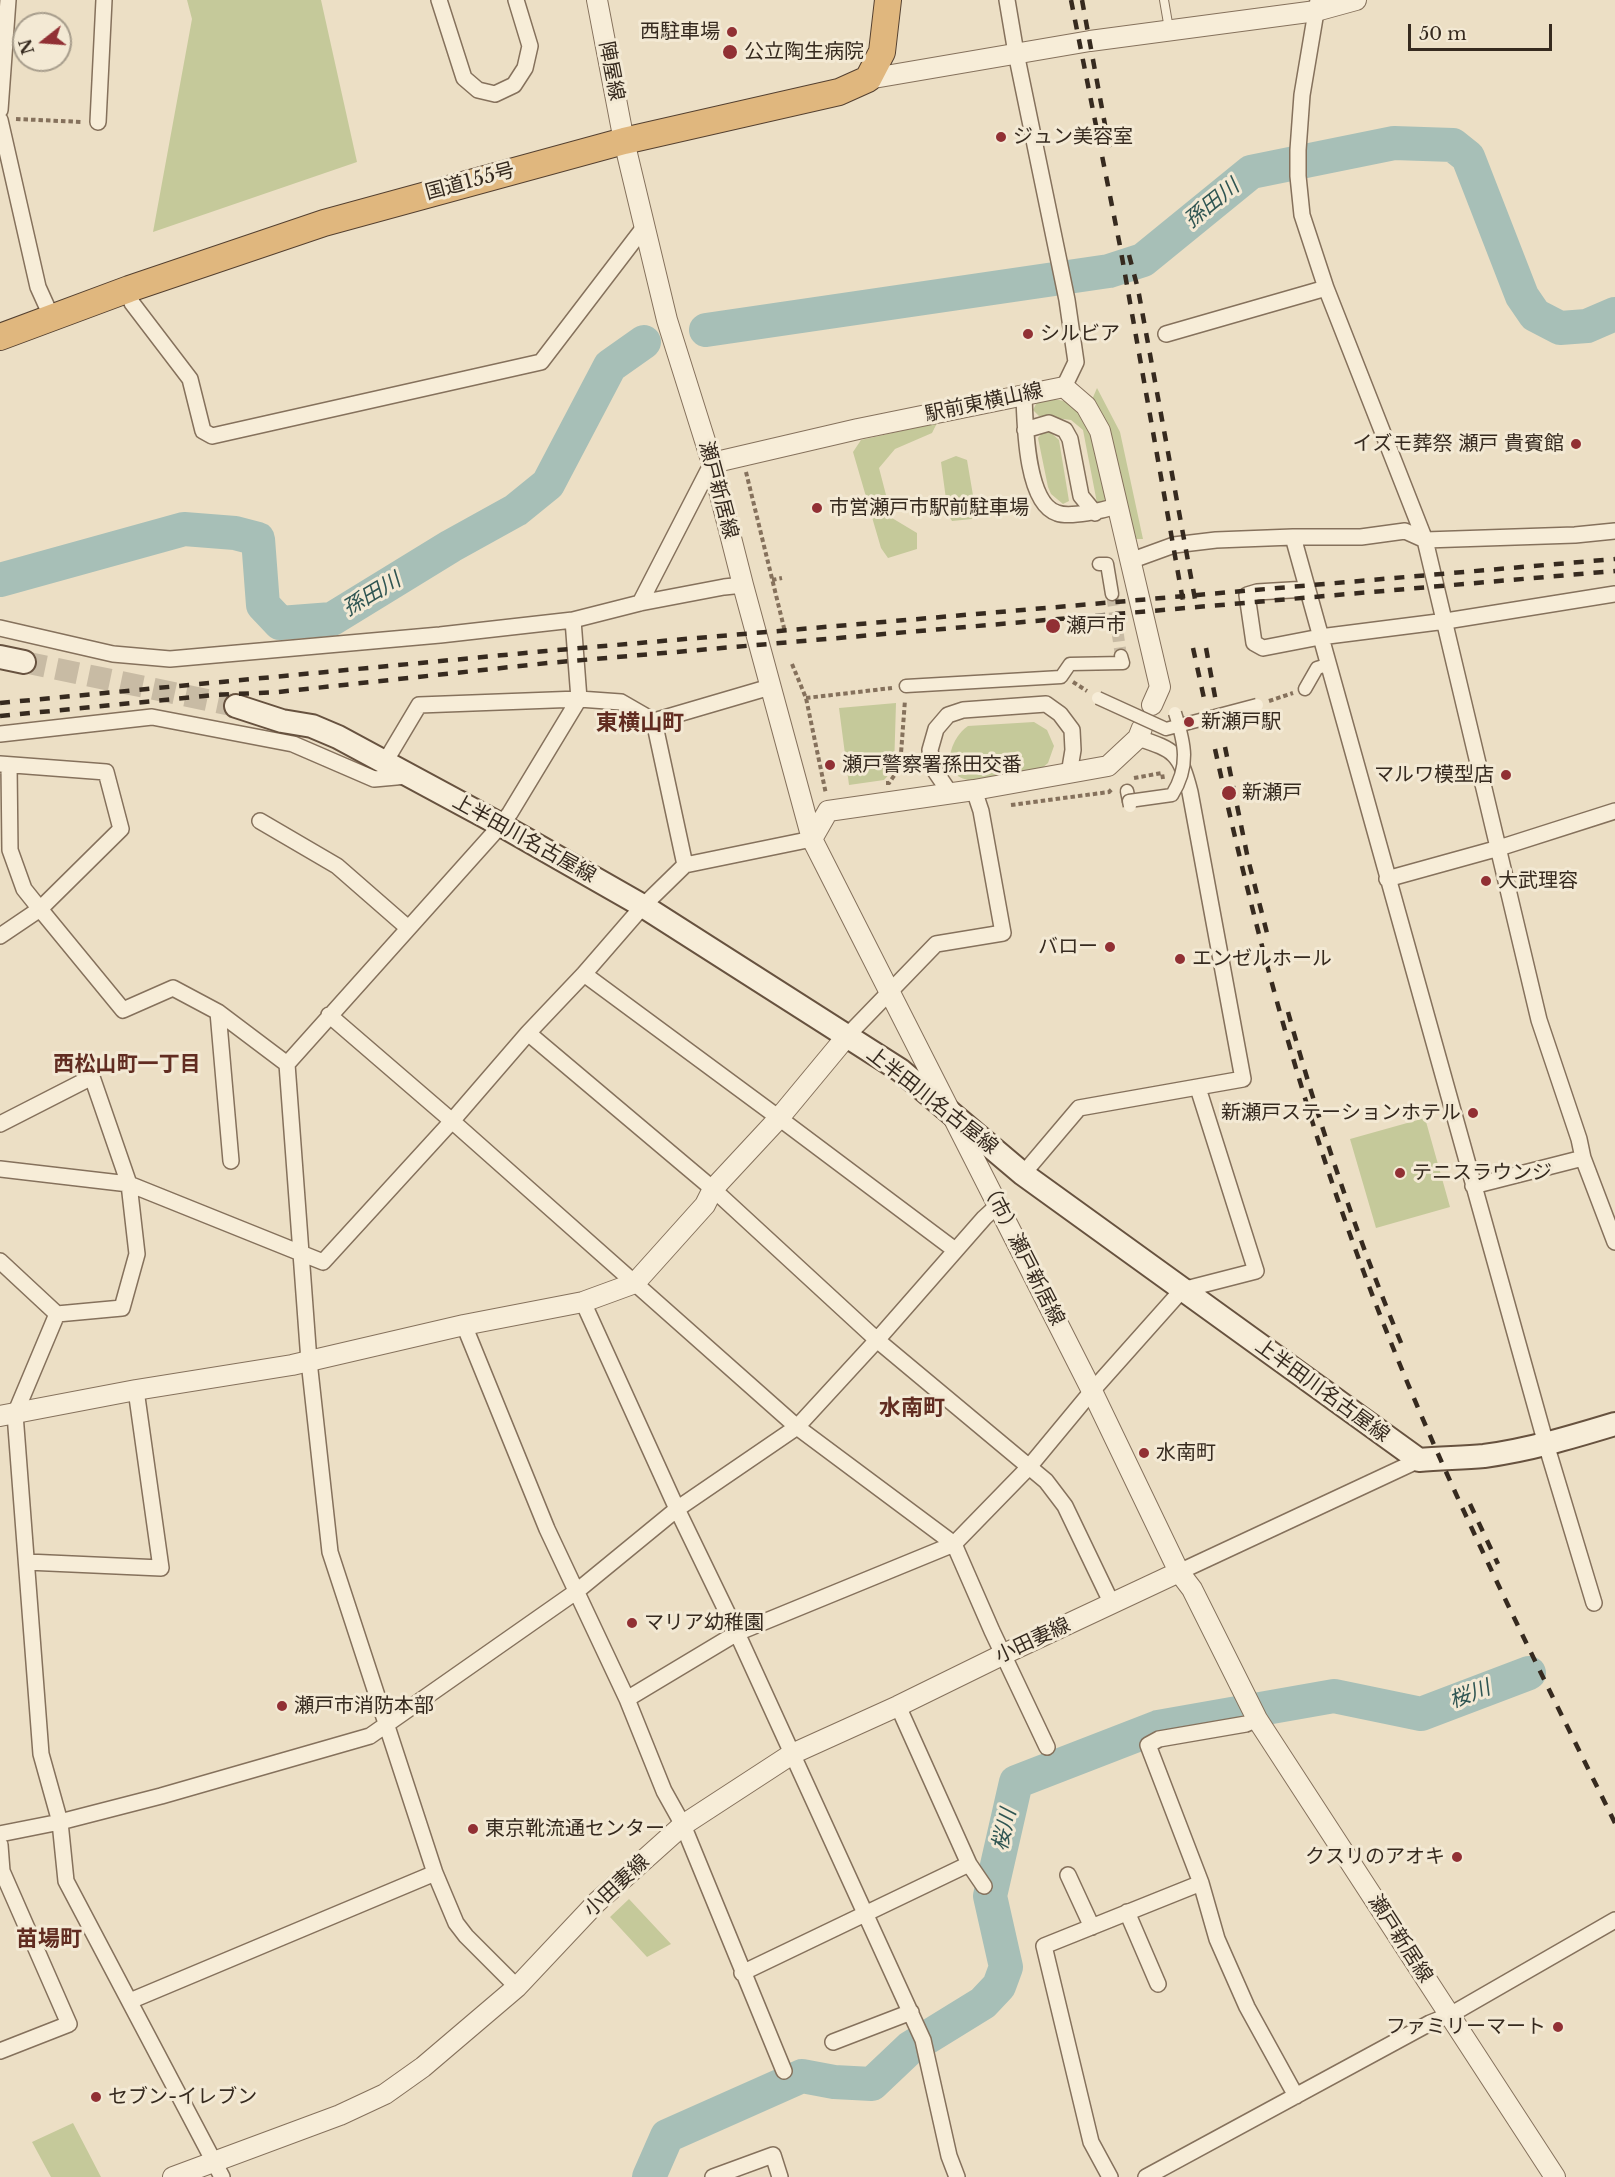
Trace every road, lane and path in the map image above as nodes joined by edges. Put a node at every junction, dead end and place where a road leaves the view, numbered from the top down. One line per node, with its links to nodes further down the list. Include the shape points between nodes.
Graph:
1 (8, 0): 14 (street)
2 (104, 0): 15 (street)
3 (439, 0): 4 (street, via 464,78 478,90 495,94 514,85 528,57 530,46)
4 (516, 0)
5 (597, 0): 16 (street, 陣屋線)
6 (888, 0): 13 (highway, via 882,52)
7 (1007, 0): 12 (street)
8 (1164, 0): 11 (lane)
9 (1356, 0): 10 (street)
10 (1317, 6): 11 (street); 19 (street, via 1302,95 1298,176 1302,215)
11 (1169, 30): 12 (street)
12 (1016, 53): 13 (street); 24 (street, via 1076,362)
13 (868, 79): 16 (highway, 国道155号, via 839,92)
14 (4, 116): 15 (path); 17 (street)
15 (99, 122)
16 (624, 141): 18 (street, 瀬戸新居線); 20 (highway, 国道155号, via 324,223)
17 (7, 186): 21 (street, via 38,287)
18 (645, 226): 20 (street, via 541,362 212,436 203,431 190,379 132,303); 28 (street, 瀬戸新居線, via 667,320)
19 (1326, 288): 22 (street); 33 (street)
20 (129, 289): 21 (highway, 国道155号)
21 (52, 318): 23 (highway, 国道155号)
22 (1166, 334)
23 (0, 336)
24 (1064, 387): 25 (street, 駅前東横山線); 29 (street, 駅前東横山線, via 1086,406 1100,431)
25 (1024, 396): 26 (street); 27 (street, 駅前東横山線)
26 (1025, 430): 30 (street, via 1034,484 1041,500 1057,513); 30 (street, via 1048,423 1065,430 1081,496)
27 (744, 456): 28 (street, 駅前東横山線); 37 (path)
28 (712, 463): 38 (street, 瀬戸新居線); 42 (street)
29 (1117, 506): 30 (street); 34 (street, 駅前東横山線)
30 (1095, 513)
31 (1615, 531): 33 (street)
32 (1293, 537): 33 (street, via 1361,537 1405,531); 34 (street, via 1186,543); 39 (street)
33 (1425, 540): 44 (street)
34 (1130, 561): 59 (street, 駅前東横山線, via 1160,687)
35 (1099, 564): 40 (street, via 1107,564)
36 (782, 578): 37 (path)
37 (772, 580): 46 (path)
38 (743, 585): 42 (street); 54 (street, 瀬戸新居線)
39 (1307, 589): 47 (street); 47 (street, via 1247,595 1254,643 1263,648)
40 (1112, 594)
41 (1615, 594): 44 (street)
42 (640, 603): 43 (street)
43 (573, 620): 45 (street, via 170,658 113,654); 58 (street)
44 (1446, 621): 47 (street); 80 (street)
45 (0, 628)
46 (785, 632)
47 (1320, 637): 52 (street)
48 (1121, 656): 53 (street, via 1123,663 1070,664 1065,679)
49 (0, 657): 50 (main road)
50 (24, 662)
51 (792, 664): 56 (path)
52 (1328, 665): 55 (street, via 1317,668); 82 (street)
53 (906, 686): 56 (path); 71 (path, via 900,767 889,783)
54 (770, 687): 63 (street); 79 (street, 瀬戸新居線)
55 (1305, 689): 60 (path)
56 (806, 698): 73 (path, via 826,794)
57 (1098, 698): 64 (street, bridge, via 1166,729)
58 (579, 699): 63 (street, via 621,702); 67 (street, via 418,705); 78 (street)
59 (1152, 705)
60 (1257, 705): 64 (street, bridge)
61 (236, 706): 67 (main road, 上半田川名古屋線, via 312,726)
62 (1175, 713): 64 (street, bridge)
63 (654, 721): 81 (street)
64 (1179, 726): 75 (street, bridge, via 1185,758 1180,782 1172,795)
65 (1140, 733): 69 (street, via 1108,766); 94 (street, via 1168,748 1184,768 1243,1078)
66 (0, 734): 70 (street, via 152,717 293,744 374,779)
67 (385, 762): 70 (main road, 上半田川名古屋線)
68 (4, 765): 84 (street, via 10,850 24,889); 84 (street, via 106,772 121,829)
69 (1069, 774): 72 (street); 74 (street, via 1072,730 1046,704 963,710 948,715 936,729 930,750 933,768)
70 (407, 776): 78 (main road, 上半田川名古屋線)
71 (878, 784)
72 (974, 790): 74 (street); 88 (street, via 1003,933 936,944)
73 (836, 792)
74 (950, 793): 79 (street, via 828,811)
75 (1129, 799)
76 (1615, 811): 80 (street)
77 (260, 821): 85 (street, via 337,866)
78 (501, 825): 83 (main road, 上半田川名古屋線); 85 (street)
79 (812, 839): 81 (street); 88 (street, （市）瀬戸新居線)
80 (1499, 848): 82 (street); 99 (street, via 1539,1020)
81 (685, 865): 83 (street)
82 (1387, 879): 104 (street)
83 (643, 906): 87 (street); 92 (main road, 上半田川名古屋線)
84 (40, 909): 86 (street); 89 (street, via 123,1010 173,988)
85 (408, 928): 90 (street)
86 (0, 936)
87 (584, 974): 91 (street); 96 (street)
88 (889, 992): 92 (street); 95 (street, （市）瀬戸新居線)
89 (218, 1012): 93 (street); 100 (street)
90 (329, 1015): 93 (street); 97 (street)
91 (528, 1033): 97 (street); 105 (street)
92 (848, 1036): 95 (main road, 上半田川名古屋線, via 900,1070); 96 (street)
93 (287, 1064): 109 (street)
94 (1198, 1088): 102 (street, via 1079,1108); 112 (street, via 1256,1271)
95 (950, 1111): 102 (main road, 上半田川名古屋線); 106 (street, （市）瀬戸新居線)
96 (779, 1118): 105 (street); 108 (street)
97 (452, 1121): 109 (street, via 323,1262); 111 (street)
98 (0, 1124): 103 (street, via 92,1077)
99 (1583, 1158): 104 (street); 107 (street)
100 (231, 1161)
101 (0, 1169): 103 (street)
102 (1023, 1174): 112 (main road, 上半田川名古屋線)
103 (129, 1184): 109 (street); 114 (street, via 136,1254 122,1308)
104 (1473, 1186): 123 (street)
105 (713, 1189): 111 (street, via 705,1205); 116 (street)
106 (997, 1206): 108 (street); 119 (street, （市）瀬戸新居線)
107 (1615, 1242)
108 (955, 1250): 116 (street)
109 (300, 1254): 117 (street)
110 (0, 1261): 114 (street)
111 (635, 1283): 113 (street); 122 (street)
112 (1182, 1290): 119 (street); 124 (main road, 上半田川名古屋線)
113 (583, 1302): 115 (street); 126 (street)
114 (57, 1314): 120 (street)
115 (464, 1325): 117 (street); 130 (street, via 547,1529)
116 (877, 1340): 122 (street); 125 (street)
117 (309, 1361): 118 (street); 138 (street, via 330,1552)
118 (136, 1390): 120 (street); 128 (street, via 161,1568)
119 (1092, 1391): 125 (street); 129 (street, （市）瀬戸新居線)
120 (8, 1415): 128 (street)
121 (1615, 1424): 123 (main road)
122 (797, 1427): 126 (street); 127 (street)
123 (1546, 1444): 124 (main road, via 1482,1456); 131 (street)
124 (1419, 1460): 129 (street)
125 (1029, 1467): 127 (street); 132 (street, via 1065,1506)
126 (677, 1509): 130 (street); 133 (street)
127 (954, 1544): 133 (street); 134 (street)
128 (27, 1562): 141 (street, via 41,1754)
129 (1179, 1572): 132 (street, 小田妻線); 137 (street, 瀬戸新居線, via 1192,1589)
130 (577, 1591): 135 (street); 138 (street)
131 (1594, 1603)
132 (1112, 1604): 134 (street, 小田妻線)
133 (737, 1633): 135 (street); 140 (street)
134 (1004, 1654): 136 (street, 小田妻線); 139 (street)
135 (627, 1699): 142 (street, via 664,1791)
136 (898, 1706): 140 (street, 小田妻線); 145 (street)
137 (1257, 1719): 148 (street, via 1159,1739 1148,1745); 159 (street, 瀬戸新居線)
138 (386, 1725): 141 (street, via 370,1736); 146 (street)
139 (1047, 1747)
140 (792, 1754): 142 (street, 小田妻線); 151 (street)
141 (60, 1822): 143 (street); 157 (street, via 66,1881)
142 (683, 1825): 154 (street); 156 (street, 小田妻線, via 597,1902)
143 (0, 1834)
144 (0, 1845): 161 (street, via 2,1871 69,2024)
145 (969, 1864): 149 (street); 151 (street)
146 (435, 1873): 156 (street, via 456,1923); 157 (street)
147 (1068, 1875): 153 (street)
148 (1201, 1883): 150 (street); 163 (street, via 1217,1939 1247,2007)
149 (984, 1886)
150 (1127, 1912): 153 (street); 155 (street)
151 (866, 1913): 154 (street); 158 (street)
152 (1615, 1920): 159 (street)
153 (1092, 1927): 169 (street, via 1044,1946 1091,2142)
154 (742, 1973): 162 (street)
155 (1158, 1984)
156 (517, 1987): 164 (street, 小田妻線, via 423,2067 384,2094)
157 (130, 2001): 164 (street)
158 (911, 2012): 160 (street); 168 (street, via 923,2040)
159 (1450, 2015): 163 (street); 171 (street, 瀬戸新居線)
160 (833, 2042)
161 (0, 2051)
162 (784, 2071)
163 (1296, 2096): 170 (street)
164 (218, 2170): 165 (street, 小田妻線)
165 (173, 2177)
166 (714, 2177): 167 (street, via 773,2155)
167 (780, 2177)
168 (957, 2177)
169 (1110, 2177)
170 (1146, 2177)
171 (1555, 2177)

